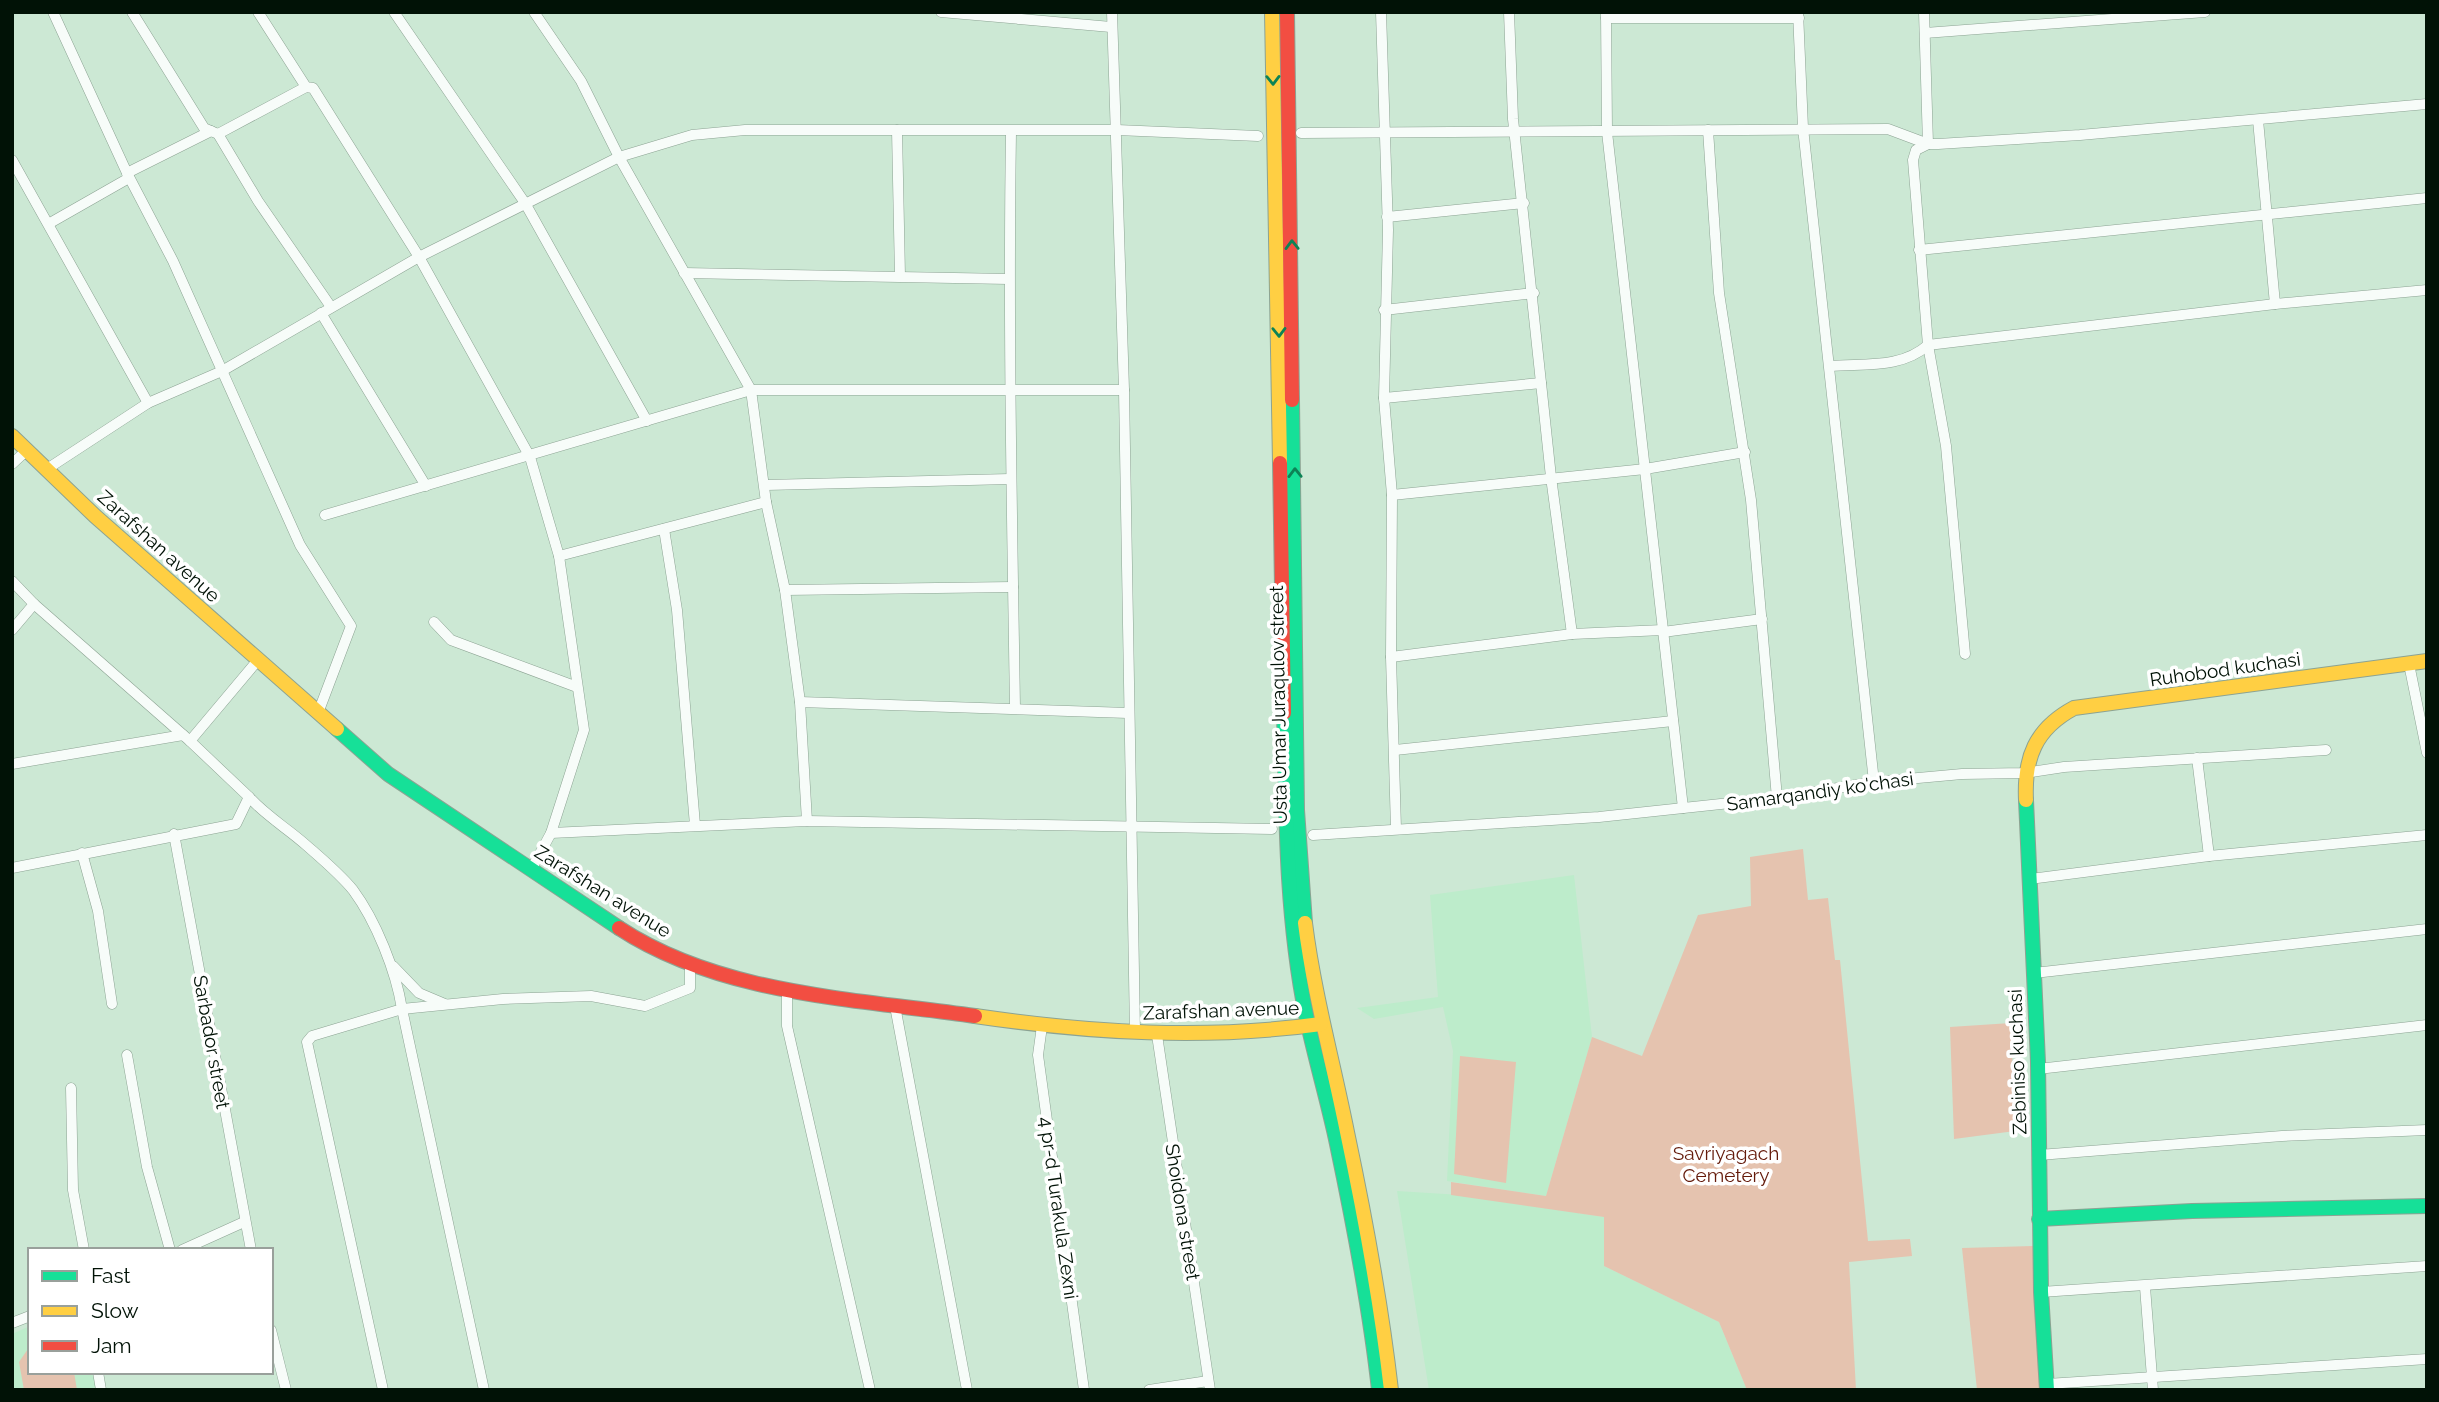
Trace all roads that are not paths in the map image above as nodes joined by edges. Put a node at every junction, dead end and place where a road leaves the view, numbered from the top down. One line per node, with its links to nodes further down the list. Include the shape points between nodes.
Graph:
1 (52, 12): 37 (street)
2 (132, 12): 28 (street, via 204,128)
3 (258, 12): 20 (street)
4 (394, 12): 40 (street)
5 (534, 12): 35 (street, via 581,80)
6 (942, 12): 18 (street)
7 (1112, 12): 18 (street)
8 (1272, 12): 137 (main road, Usta Umar Juraqulov street, one-way to 137, via 1286,816 1294,922)
9 (1287, 12): 137 (main road, Usta Umar Juraqulov street, one-way to 9, via 1297,810)
10 (1381, 12): 32 (street)
11 (1509, 12): 24 (street)
12 (1924, 12): 19 (street)
13 (2205, 12): 17 (street)
14 (1606, 15): 15 (street); 30 (street)
15 (1692, 15): 16 (street)
16 (1798, 15): 23 (street)
17 (2048, 17): 19 (street)
18 (1111, 27): 26 (street)
19 (1925, 33): 34 (street)
20 (306, 87): 28 (street); 45 (street, via 313,88)
21 (2427, 104): 22 (street)
22 (2258, 120): 34 (street); 41 (street)
23 (1803, 128): 27 (street); 34 (street, via 1888,129); 56 (street)
24 (1514, 129): 30 (street); 32 (street); 39 (street)
25 (897, 130): 29 (street); 35 (street, via 745,130 692,135); 47 (street)
26 (1117, 130): 29 (street); 33 (street); 60 (street)
27 (1708, 130): 30 (street); 67 (street, via 1719,293)
28 (214, 132): 37 (street); 52 (street)
29 (1011, 132): 48 (street)
30 (1607, 132): 71 (street)
31 (1301, 133): 32 (street)
32 (1384, 134): 42 (street)
33 (1258, 136)
34 (1928, 144): 44 (street, via 1916,149 1913,160)
35 (619, 157): 40 (street); 46 (street)
36 (12, 160): 43 (street)
37 (128, 176): 43 (street); 57 (street, via 173,261)
38 (2427, 198): 41 (street)
39 (1524, 202): 42 (street); 50 (street)
40 (525, 203): 45 (street); 64 (street)
41 (2267, 215): 44 (street); 51 (street)
42 (1387, 216): 53 (street)
43 (50, 223): 63 (street)
44 (1919, 250): 55 (street)
45 (419, 257): 52 (street); 68 (street)
46 (684, 273): 47 (street); 59 (street)
47 (900, 276): 48 (street)
48 (1009, 279): 61 (street)
49 (2427, 290): 51 (street)
50 (1534, 293): 53 (street); 58 (street)
51 (2275, 304): 55 (street)
52 (331, 307): 54 (street)
53 (1384, 310): 62 (street)
54 (321, 313): 57 (street); 75 (street)
55 (1928, 345): 56 (street, via 1916,356 1896,363); 90 (street, via 1946,446)
56 (1830, 366): 109 (street)
57 (222, 371): 63 (street); 98 (street, via 300,545 351,626)
58 (1541, 383): 62 (street); 72 (street)
59 (751, 390): 61 (street); 64 (street); 74 (street)
60 (1124, 390): 61 (street); 99 (street)
61 (1013, 392): 73 (street)
62 (1384, 398): 76 (street)
63 (148, 403): 70 (street)
64 (647, 421): 68 (street)
65 (12, 436): 66 (main road, Zarafshan avenue)
66 (27, 450): 69 (street); 70 (main road, Zarafshan avenue)
67 (1745, 452): 71 (street); 85 (street)
68 (530, 457): 75 (street); 80 (street)
69 (12, 464)
70 (47, 469): 92 (main road, Zarafshan avenue)
71 (1645, 469): 72 (street); 88 (street)
72 (1551, 477): 76 (street); 89 (street)
73 (1010, 479): 74 (street); 82 (street)
74 (766, 485): 77 (street)
75 (426, 486): 78 (street)
76 (1392, 495): 91 (street)
77 (766, 502): 79 (street); 83 (street)
78 (325, 515)
79 (664, 529): 80 (street); 114 (street, via 677,610)
80 (559, 556): 95 (street)
81 (12, 580): 84 (street)
82 (1013, 587): 83 (street); 97 (street)
83 (785, 590): 96 (street)
84 (34, 604): 87 (street); 102 (street)
85 (1762, 619): 88 (street); 111 (street)
86 (434, 622): 95 (street, via 451,640)
87 (12, 630)
88 (1663, 631): 89 (street); 100 (street)
89 (1572, 634): 91 (street)
90 (1965, 654)
91 (1391, 657): 103 (street)
92 (258, 660): 98 (main road, Zarafshan avenue); 102 (street)
93 (2427, 661): 94 (main road, Ruhobod kuchasi)
94 (2409, 664): 101 (main road, Ruhobod kuchasi, via 2074,708 2052,719); 105 (street)
95 (578, 687): 118 (street, via 584,730)
96 (800, 702): 97 (street); 113 (street)
97 (1015, 708): 99 (street)
98 (318, 713): 125 (main road, Zarafshan avenue, via 388,774)
99 (1128, 713): 115 (street)
100 (1673, 721): 103 (street); 112 (street)
101 (2038, 735): 108 (main road, Zebiniso kuchasi)
102 (186, 738): 107 (street); 110 (street)
103 (1395, 750): 117 (street)
104 (2326, 750): 106 (street, Samarqandiy ko'chasi)
105 (2427, 753)
106 (2197, 758): 108 (street, Samarqandiy ko'chasi); 123 (street)
107 (12, 764)
108 (2025, 774): 109 (street, Samarqandiy ko'chasi); 126 (main road, Zebiniso kuchasi)
109 (1874, 782): 111 (street, Samarqandiy ko'chasi)
110 (248, 797): 119 (street, via 236,824); 129 (street, via 353,891)
111 (1777, 798): 112 (street, Samarqandiy ko'chasi)
112 (1683, 808): 117 (street, Samarqandiy ko'chasi)
113 (807, 821): 114 (street); 115 (street)
114 (695, 825): 118 (street)
115 (1133, 827): 116 (street); 139 (street)
116 (1272, 829)
117 (1396, 829): 120 (street, Samarqandiy ko'chasi)
118 (551, 833): 125 (street)
119 (174, 834): 122 (street); 148 (street, Sarbador street)
120 (1313, 835)
121 (2427, 835): 123 (street)
122 (82, 853): 124 (street); 132 (street, via 98,911)
123 (2209, 856): 126 (street)
124 (12, 868)
125 (531, 870): 128 (main road, Zarafshan avenue, via 624,931)
126 (2029, 879): 130 (main road, Zebiniso kuchasi)
127 (2427, 929): 130 (street)
128 (690, 965): 131 (main road, Zarafshan avenue); 133 (street, via 690,988 645,1006 592,996)
129 (392, 966): 133 (street, via 419,993); 135 (street)
130 (2034, 973): 142 (main road, Zebiniso kuchasi)
131 (787, 989): 134 (main road, Zarafshan avenue); 164 (street, via 787,1027)
132 (112, 1004)
133 (446, 1005): 135 (street)
134 (895, 1006): 138 (main road, Zarafshan avenue); 165 (street)
135 (402, 1009): 162 (street, via 312,1036 307,1042); 163 (street)
136 (2427, 1024): 142 (street)
137 (1315, 1025): 140 (main road, Zarafshan avenue, via 1262,1032); 168 (main road, Usta Umar Juraqulov street, via 1372,1326); 169 (main road, Usta Umar Juraqulov street, via 1347,1131)
138 (1042, 1026): 139 (main road, Zarafshan avenue); 166 (street, 4 pr-d Turakula Zexni, via 1038,1055)
139 (1135, 1032): 140 (main road, Zarafshan avenue)
140 (1157, 1035): 158 (street, Shoidona street)
141 (127, 1055): 150 (street, via 146,1167)
142 (2038, 1069): 145 (main road, Zebiniso kuchasi)
143 (71, 1088): 149 (street, via 73,1190)
144 (2427, 1130): 145 (street)
145 (2039, 1155): 147 (main road, Zebiniso kuchasi)
146 (2427, 1206): 147 (main road)
147 (2039, 1219): 155 (main road, Zebiniso kuchasi)
148 (244, 1222): 151 (street); 152 (street, Sarbador street)
149 (85, 1248)
150 (169, 1248)
151 (186, 1248)
152 (250, 1248)
153 (2427, 1266): 154 (street)
154 (2145, 1287): 155 (street); 159 (street)
155 (2041, 1292): 160 (main road, Zebiniso kuchasi)
156 (273, 1338): 161 (street)
157 (2427, 1359): 159 (street)
158 (1209, 1385): 167 (street)
159 (2152, 1385): 160 (street)
160 (2047, 1387)
161 (286, 1390)
162 (383, 1390)
163 (484, 1390)
164 (870, 1390)
165 (967, 1390)
166 (1084, 1390)
167 (1149, 1390)
168 (1379, 1390)
169 (1391, 1390)

